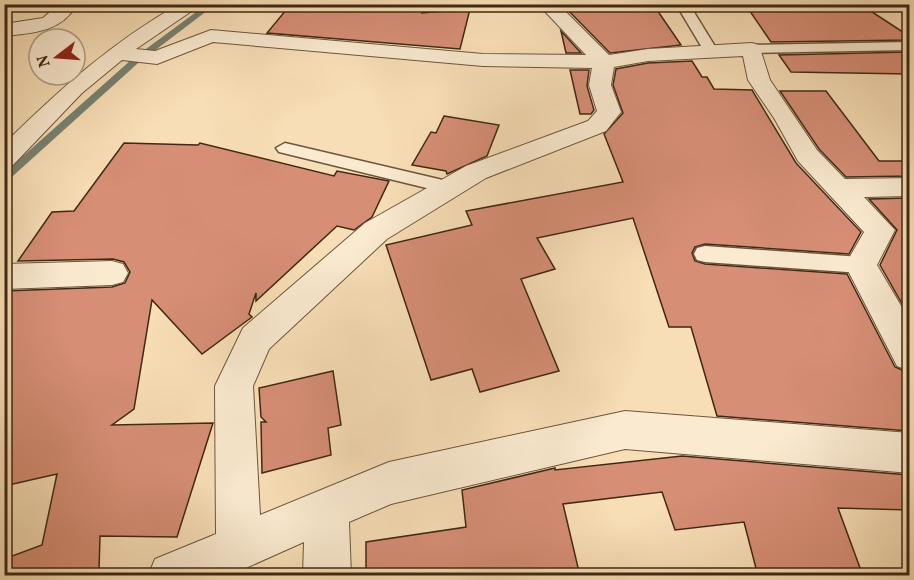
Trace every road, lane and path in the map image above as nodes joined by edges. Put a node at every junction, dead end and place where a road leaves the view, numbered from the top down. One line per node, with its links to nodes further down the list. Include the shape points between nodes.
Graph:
1 (68, 4): 5 (street, via 55,20)
2 (193, 4): 9 (street, via 142,34)
3 (547, 4): 10 (street)
4 (682, 4): 8 (lane)
5 (4, 30)
6 (909, 46): 7 (lane)
7 (752, 49): 8 (street); 15 (street, via 759,80 807,155)
8 (712, 53): 10 (street, via 648,55)
9 (134, 55): 10 (street, via 157,58 211,36 483,60); 12 (street, via 75,88)
10 (604, 62): 13 (street, via 600,85 609,112 597,126)
11 (285, 148): 13 (lane)
12 (4, 159)
13 (447, 187): 23 (street, via 376,231 256,339 234,386)
14 (909, 187): 15 (street)
15 (838, 188): 17 (street, via 880,230)
16 (705, 254): 17 (lane)
17 (861, 265): 20 (street)
18 (112, 273): 19 (street)
19 (4, 277)
20 (909, 355)
21 (909, 453): 22 (street, via 625,430 389,483)
22 (327, 510): 23 (street); 25 (street)
23 (239, 547): 24 (street)
24 (172, 576)
25 (327, 576)

